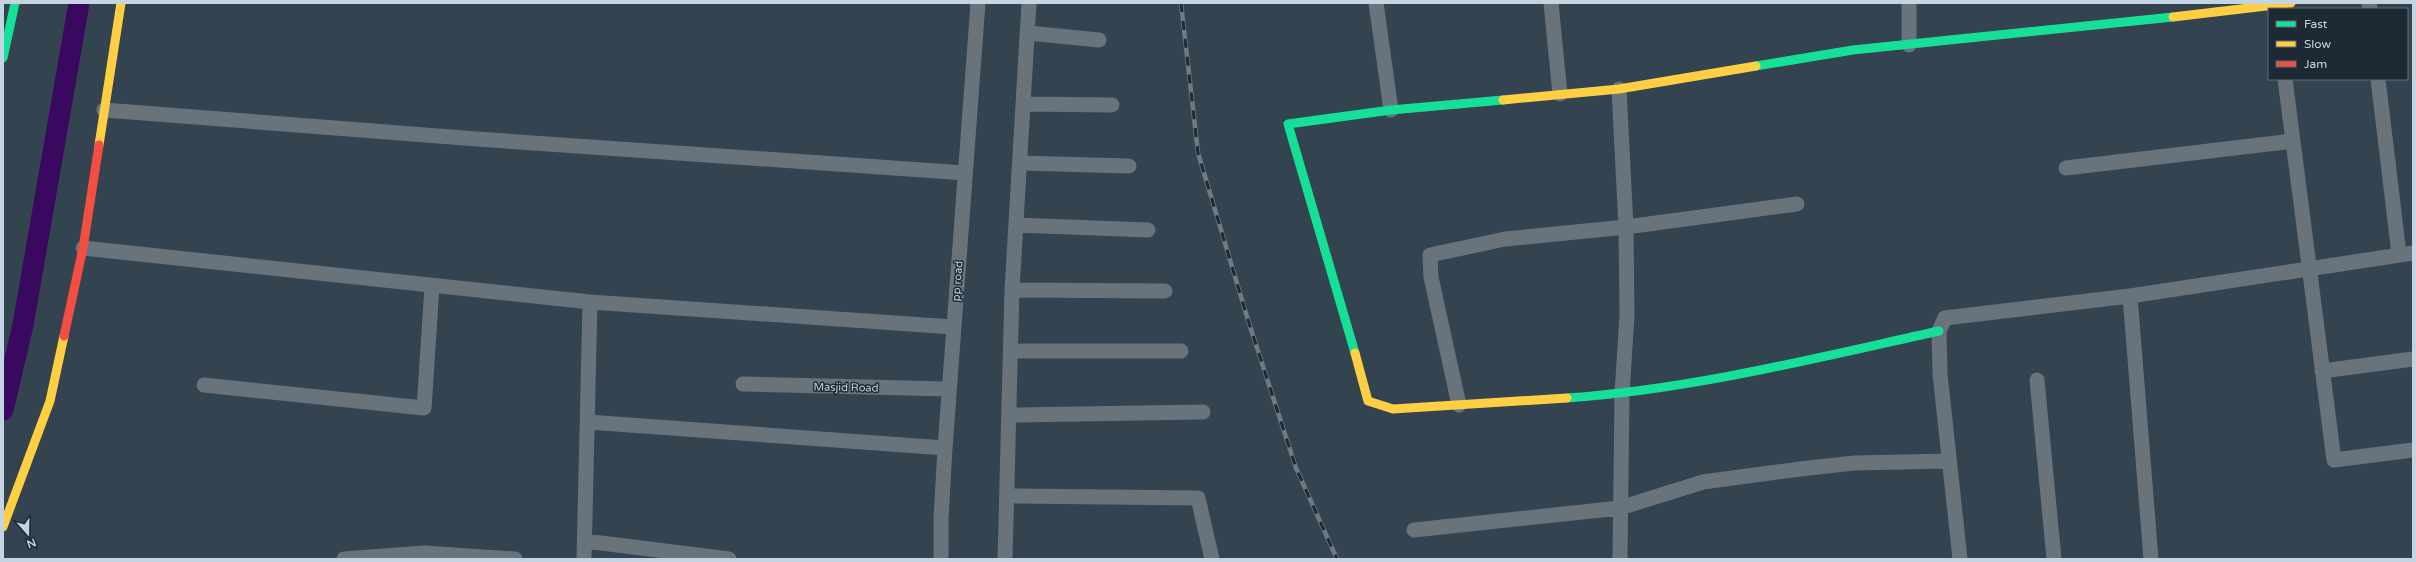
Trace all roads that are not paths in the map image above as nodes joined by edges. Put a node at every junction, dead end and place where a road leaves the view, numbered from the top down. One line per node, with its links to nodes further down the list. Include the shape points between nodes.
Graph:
1 (15, 3): 13 (street)
2 (121, 3): 20 (street)
3 (978, 3): 26 (street, pp road)
4 (1029, 3): 10 (street)
5 (1376, 3): 21 (street)
6 (1551, 3): 17 (street)
7 (1909, 3): 12 (street)
8 (2291, 3): 9 (street)
9 (2277, 6): 12 (street)
10 (1028, 33): 11 (street); 18 (street)
11 (1098, 40)
12 (1909, 45): 16 (street, via 1853,50)
13 (3, 58)
14 (2285, 80): 22 (street)
15 (2378, 80): 32 (street)
16 (1619, 89): 17 (street); 29 (street)
17 (1560, 94): 21 (street)
18 (1024, 104): 19 (street); 23 (street)
19 (1112, 105)
20 (104, 110): 26 (street, via 477,139); 31 (street)
21 (1391, 110): 50 (street, via 1288,124 1339,292 1368,401 1394,409)
22 (2292, 141): 25 (street); 33 (street)
23 (1020, 164): 24 (street); 28 (street)
24 (1129, 166)
25 (2066, 168)
26 (965, 172): 39 (street, pp road)
27 (1797, 204): 29 (street)
28 (1016, 225): 30 (street); 35 (street)
29 (1626, 227): 49 (street, via 1627,315); 50 (street, via 1505,239 1430,255 1431,277)
30 (1148, 230)
31 (83, 248): 34 (street); 59 (street, via 50,400)
32 (2406, 253): 33 (street)
33 (2308, 268): 37 (street); 44 (street)
34 (432, 286): 38 (street); 47 (street, via 424,408)
35 (1012, 290): 36 (street); 41 (street)
36 (1165, 292)
37 (2130, 296): 40 (street, via 1945,318); 72 (street)
38 (590, 302): 39 (street); 53 (street)
39 (954, 327): 48 (street, pp road)
40 (1939, 331): 49 (street, via 1744,373); 56 (street, via 1940,374)
41 (1011, 351): 42 (street); 52 (street)
42 (1180, 352)
43 (2413, 359): 44 (street)
44 (2322, 371): 55 (street, via 2334,460)
45 (2037, 380): 71 (street)
46 (743, 384): 48 (street, Masjid Road)
47 (204, 385)
48 (949, 389): 54 (street, pp road)
49 (1622, 394): 50 (street); 58 (street)
50 (1459, 405)
51 (1203, 412): 52 (street)
52 (1010, 415): 57 (street)
53 (588, 422): 54 (street); 61 (street)
54 (945, 448): 66 (street, pp road, via 940,518)
55 (2413, 450)
56 (1949, 461): 58 (street, via 1854,463 1702,482); 70 (street)
57 (1008, 496): 67 (street); 68 (street, via 1198,498)
58 (1620, 508): 60 (street); 69 (street)
59 (3, 527)
60 (1414, 530)
61 (584, 541): 64 (street); 65 (street)
62 (344, 559): 63 (street, via 424,552)
63 (515, 559)
64 (584, 559)
65 (729, 559)
66 (941, 559)
67 (1006, 559)
68 (1212, 559)
69 (1620, 559)
70 (1960, 559)
71 (2054, 559)
72 (2151, 559)

